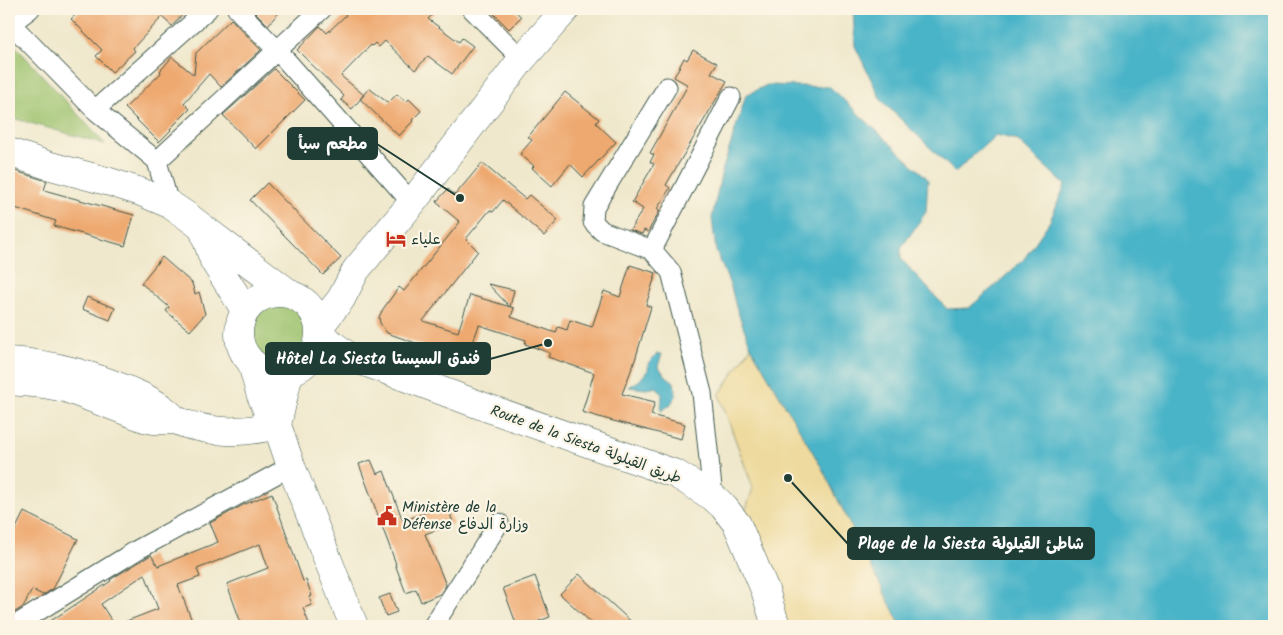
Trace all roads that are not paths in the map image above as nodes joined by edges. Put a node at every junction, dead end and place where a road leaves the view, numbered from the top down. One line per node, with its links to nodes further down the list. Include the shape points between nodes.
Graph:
1 (30, 9): 7 (street)
2 (208, 9): 12 (street)
3 (237, 9): 8 (street)
4 (322, 9): 8 (street)
5 (472, 9): 9 (street)
6 (566, 9): 9 (main road)
7 (9, 24): 12 (street)
8 (277, 50): 14 (street); 15 (street)
9 (522, 59): 15 (main road)
10 (667, 87): 18 (street, via 594,207 593,222 602,231)
11 (731, 97): 18 (street)
12 (95, 110): 14 (street)
13 (9, 152): 16 (main road, Route de la Siesta طريق القيلولة, via 141,192)
14 (157, 161): 16 (street)
15 (412, 203): 20 (main road, via 356,270 341,299)
16 (169, 204): 17 (main road, Route de la Siesta طريق القيلولة)
17 (203, 229): 19 (main road, via 214,261); 20 (main road, Route de la Siesta طريق القيلولة)
18 (652, 250): 28 (street, via 671,272 702,393)
19 (245, 310): 20 (main road, via 265,295 278,292); 22 (main road, via 238,332 244,355)
20 (311, 323): 23 (main road, via 308,362); 28 (main road, Route de la Siesta طريق القيلولة, via 348,356 676,474)
21 (9, 361): 25 (main road, via 60,368 104,382 142,396)
22 (252, 364): 23 (main road, via 263,371); 26 (main road, via 260,393)
23 (289, 373): 26 (main road)
24 (9, 381): 25 (main road, via 64,388 144,418)
25 (176, 420): 26 (main road, via 227,432)
26 (277, 425): 27 (main road)
27 (291, 466): 30 (street, via 137,550); 31 (main road)
28 (713, 497): 33 (main road, Route de la Siesta طريق القيلولة, via 737,524)
29 (499, 523): 32 (street)
30 (14, 626)
31 (354, 626)
32 (433, 626)
33 (776, 626)

